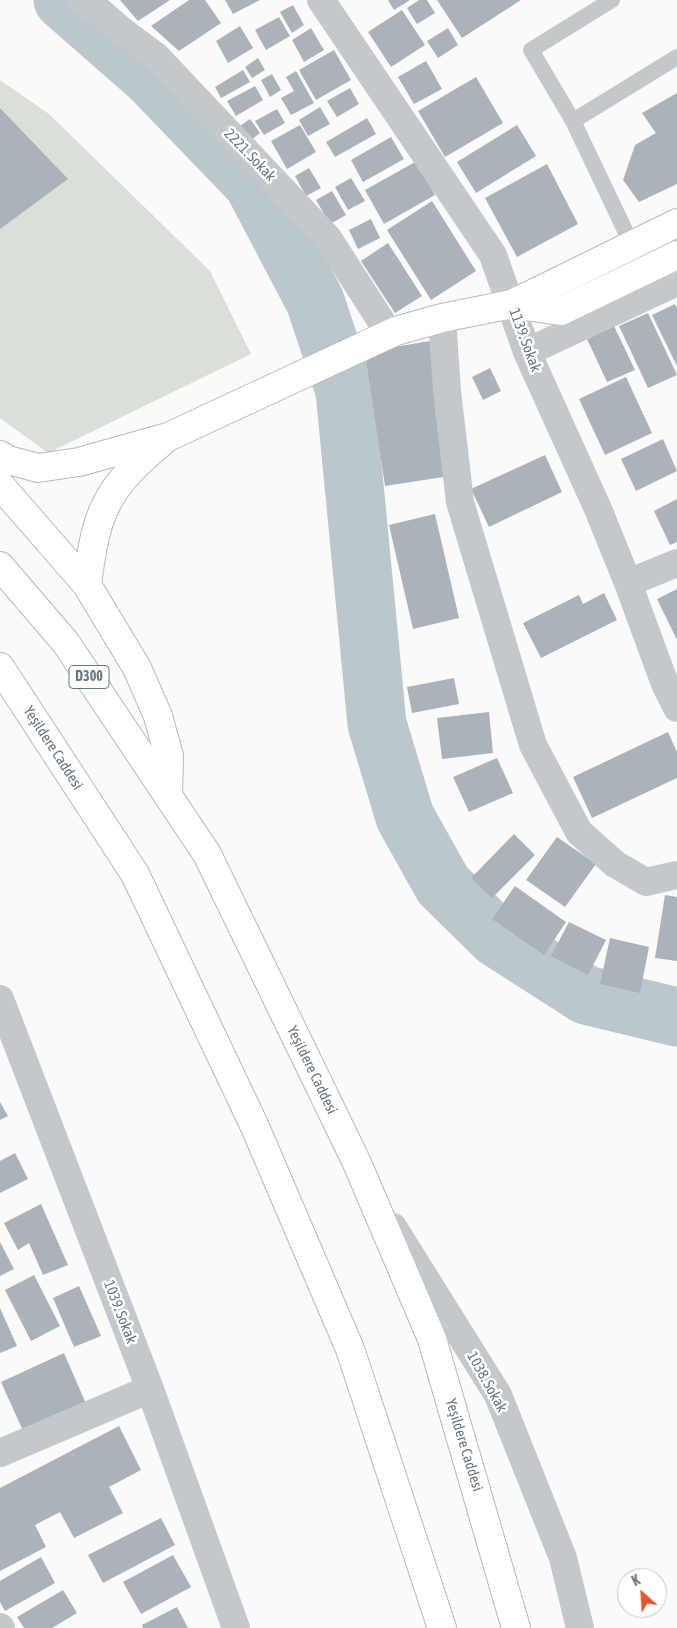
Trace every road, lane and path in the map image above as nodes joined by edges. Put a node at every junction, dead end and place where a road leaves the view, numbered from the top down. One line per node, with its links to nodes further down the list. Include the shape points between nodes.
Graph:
1 (80, 0): 13 (street, 2221. Sokak, via 157,57 328,238 385,327)
2 (321, 0): 11 (street, 1139. Sokak, via 493,255)
3 (612, 0): 5 (lane, via 531,50)
4 (677, 57): 5 (lane)
5 (573, 121): 7 (lane)
6 (673, 224): 7 (main road)
7 (632, 245): 9 (main road); 11 (main road)
8 (677, 255): 9 (main road)
9 (644, 271): 11 (main road, via 561,311)
10 (677, 282): 14 (street)
11 (512, 304): 12 (main road); 14 (street, 1139. Sokak)
12 (442, 318): 13 (main road); 25 (street, via 446,390 460,502 533,745 579,832 616,864 646,882)
13 (396, 331): 15 (main road)
14 (527, 352): 20 (street, 1139. Sokak)
15 (168, 437): 16 (main road, via 79,462 38,468); 21 (main road, via 118,484 101,511)
16 (0, 455)
17 (0, 485): 21 (main road)
18 (677, 563): 20 (street)
19 (0, 566): 24 (main road, Yeşildere Caddesi / D300, via 66,643)
20 (628, 583): 23 (street, 1139. Sokak)
21 (87, 585): 24 (main road, via 137,668 158,716 169,756)
22 (0, 667): 31 (main road, Yeşildere Caddesi, via 135,874 255,1127 350,1349)
23 (677, 708)
24 (168, 796): 27 (main road, Yeşildere Caddesi, via 207,854)
25 (677, 875)
26 (0, 998): 28 (street, 1039. Sokak)
27 (365, 1182): 32 (main road, Yeşildere Caddesi, via 432,1340); 33 (street, 1038. Sokak, via 498,1394 564,1558)
28 (150, 1390): 29 (street); 30 (street, 1039. Sokak)
29 (0, 1453)
30 (236, 1628)
31 (442, 1628)
32 (516, 1628)
33 (580, 1628)

